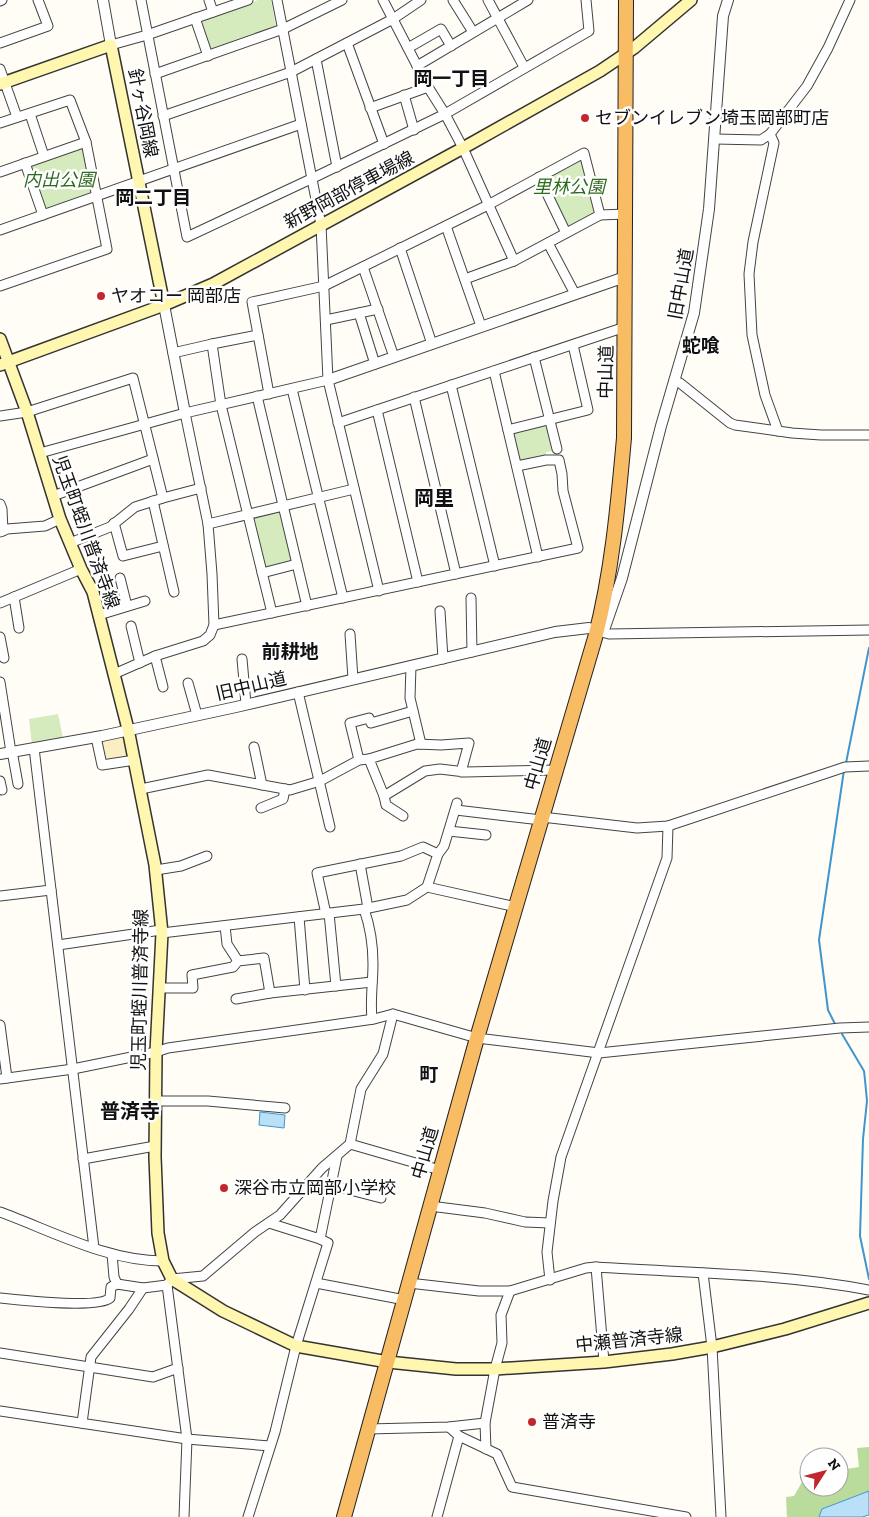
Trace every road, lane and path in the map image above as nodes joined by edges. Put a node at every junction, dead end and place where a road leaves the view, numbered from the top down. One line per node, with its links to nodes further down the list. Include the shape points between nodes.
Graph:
1 (38, 0): 26 (street, via 48,26)
2 (103, 0): 28 (street)
3 (141, 0): 25 (street)
4 (209, 0): 19 (street)
5 (248, 0): 19 (street)
6 (276, 0): 23 (street)
7 (342, 0): 18 (street)
8 (383, 0): 22 (street)
9 (422, 0): 22 (street)
10 (453, 0): 24 (street)
11 (488, 0): 21 (street)
12 (528, 0): 21 (street)
13 (586, 0): 35 (street, via 589,31)
14 (626, 0): 31 (highway, 中山道)
15 (691, 0): 31 (main road, 新野岡部停車場線)
16 (728, 0): 51 (street, 旧中山道, via 723,16)
17 (850, 0): 50 (street, via 807,86)
18 (327, 4): 23 (street)
19 (213, 12): 20 (street)
20 (195, 18): 25 (street); 32 (street)
21 (497, 18): 24 (street); 35 (street)
22 (393, 20): 27 (street); 30 (street)
23 (283, 29): 32 (street); 37 (street)
24 (473, 32): 29 (street)
25 (148, 35): 28 (street); 38 (street)
26 (0, 43)
27 (347, 43): 33 (street); 42 (street)
28 (112, 45): 39 (main road); 62 (main road, 針ヶ谷岡線)
29 (451, 46): 30 (street, via 440,29); 34 (street)
30 (408, 48): 34 (street)
31 (626, 54): 54 (main road, 新野岡部停車場線); 65 (highway, 中山道)
32 (208, 56): 38 (street)
33 (316, 59): 37 (street); 57 (street)
34 (417, 66): 40 (street)
35 (524, 67): 44 (street)
36 (0, 69): 39 (street)
37 (291, 72): 45 (street); 48 (street)
38 (155, 74): 45 (street)
39 (3, 84): 46 (street)
40 (428, 87): 41 (street); 44 (street)
41 (404, 96): 42 (street); 49 (street)
42 (370, 108): 53 (street)
43 (30, 114): 46 (street); 52 (street, via 70,100); 55 (street)
44 (445, 114): 49 (street); 54 (street)
45 (163, 116): 58 (street)
46 (17, 117): 47 (street)
47 (0, 123)
48 (301, 124): 58 (street); 61 (street)
49 (414, 130): 53 (street)
50 (770, 134): 51 (street, via 760,140); 114 (street, via 774,144 749,274 755,352)
51 (716, 139): 99 (street, 旧中山道, via 694,313)
52 (86, 142): 55 (street); 63 (street)
53 (384, 144): 57 (street)
54 (463, 148): 64 (street); 68 (main road, 新野岡部停車場線)
55 (44, 156): 56 (street)
56 (25, 163): 59 (street); 66 (street)
57 (337, 166): 61 (street)
58 (174, 170): 61 (street, via 187,236); 62 (street)
59 (0, 172)
60 (539, 177): 64 (street); 67 (street, via 584,153); 71 (street)
61 (312, 178): 68 (street)
62 (139, 182): 63 (street); 81 (main road, 針ヶ谷岡線)
63 (97, 197): 66 (street); 78 (street, via 107,249)
64 (488, 205): 69 (street); 74 (street)
65 (626, 214): 67 (street); 76 (highway, 中山道)
66 (43, 215): 70 (street)
67 (600, 215): 71 (street)
68 (321, 225): 79 (street); 81 (main road, 新野岡部停車場線, via 213,284)
69 (446, 226): 73 (street); 77 (street)
70 (0, 230)
71 (566, 233): 72 (street)
72 (548, 243): 74 (street); 80 (street)
73 (400, 248): 75 (street); 90 (street)
74 (514, 261): 77 (street)
75 (363, 267): 79 (street); 82 (street)
76 (625, 277): 80 (street); 86 (highway, 中山道)
77 (465, 279): 85 (street)
78 (0, 286)
79 (324, 286): 84 (street); 87 (street, via 252,302)
80 (575, 294): 85 (street)
81 (164, 305): 92 (street); 95 (main road, 新野岡部停車場線)
82 (378, 309): 83 (street); 94 (street)
83 (359, 313): 84 (street); 96 (street)
84 (326, 320): 98 (street)
85 (481, 326): 90 (street)
86 (625, 327): 91 (street); 140 (highway, 中山道, via 624,438 619,502)
87 (258, 335): 89 (street); 102 (street)
88 (0, 339): 95 (main road, 児玉町蛭川普済寺線)
89 (212, 344): 92 (street); 105 (street)
90 (432, 344): 94 (street)
91 (573, 345): 93 (street); 110 (street, via 588,410)
92 (173, 353): 108 (street)
93 (534, 357): 97 (street); 110 (street)
94 (394, 358): 96 (street)
95 (4, 363): 107 (main road, 児玉町蛭川普済寺線)
96 (376, 364): 98 (street)
97 (494, 370): 100 (street); 113 (street)
98 (328, 380): 101 (street); 112 (street)
99 (674, 381): 114 (street, via 730,423); 138 (street, 旧中山道)
100 (451, 385): 104 (street); 137 (street)
101 (292, 389): 102 (street); 124 (street)
102 (269, 394): 103 (street)
103 (257, 396): 105 (street); 127 (street)
104 (414, 397): 106 (street); 142 (street)
105 (221, 405): 108 (street); 128 (street)
106 (377, 410): 112 (street); 144 (street)
107 (27, 412): 109 (street); 111 (street, via 133,378); 117 (main road, 児玉町蛭川普済寺線)
108 (185, 412): 111 (street); 120 (street)
109 (0, 416)
110 (550, 420): 113 (street); 116 (street)
111 (145, 423): 117 (street); 118 (street)
112 (338, 423): 121 (street)
113 (508, 430): 119 (street)
114 (778, 431): 115 (street)
115 (869, 435)
116 (557, 449)
117 (40, 454): 122 (main road, 児玉町蛭川普済寺線)
118 (154, 459): 122 (street); 123 (street)
119 (517, 466): 135 (street); 135 (street, via 559,460 563,491 578,548)
120 (201, 488): 123 (street); 131 (street)
121 (354, 489): 124 (street); 145 (street)
122 (53, 496): 129 (main road, 児玉町蛭川普済寺線)
123 (163, 498): 125 (street)
124 (318, 498): 127 (street); 148 (street)
125 (153, 501): 130 (street, via 135,507); 134 (street)
126 (0, 504): 132 (street)
127 (283, 506): 128 (street); 136 (street)
128 (248, 514): 131 (street); 141 (street)
129 (60, 519): 132 (street, via 45,526); 133 (main road, 児玉町蛭川普済寺線)
130 (114, 523): 133 (street); 134 (street, via 123,556)
131 (208, 524): 157 (street)
132 (1, 531)
133 (70, 543): 139 (main road, 児玉町蛭川普済寺線)
134 (163, 546): 146 (street)
135 (538, 556): 137 (street)
136 (297, 564): 141 (street); 153 (street)
137 (495, 566): 142 (street)
138 (624, 566): 140 (street); 161 (street, 旧中山道, via 605,627)
139 (81, 569): 147 (street); 156 (main road, 児玉町蛭川普済寺線, via 93,592)
140 (608, 572): 161 (highway, 中山道)
141 (262, 573): 155 (street)
142 (456, 574): 144 (street)
143 (120, 578): 152 (street)
144 (418, 582): 145 (street)
145 (379, 591): 148 (street)
146 (174, 592)
147 (14, 597): 151 (street); 159 (street)
148 (343, 598): 153 (street)
149 (471, 598): 164 (street)
150 (145, 601): 152 (street)
151 (0, 603)
152 (127, 606): 156 (street)
153 (307, 606): 155 (street)
154 (440, 611): 167 (street)
155 (272, 613): 157 (street)
156 (99, 615): 171 (main road, 児玉町蛭川普済寺線)
157 (214, 625): 165 (street, via 210,636 203,641)
158 (131, 626): 169 (street)
159 (19, 628)
160 (869, 630): 161 (street, via 609,634)
161 (596, 631): 164 (street, 旧中山道, via 589,628 555,632); 189 (highway, 中山道)
162 (350, 634): 172 (street)
163 (0, 637): 166 (street)
164 (472, 652): 167 (street, 旧中山道)
165 (155, 656): 169 (street); 175 (street)
166 (4, 658)
167 (443, 658): 170 (street, 旧中山道)
168 (242, 659): 177 (street)
169 (140, 662): 171 (street)
170 (411, 666): 172 (street, 旧中山道); 178 (street)
171 (114, 674): 180 (main road, 児玉町蛭川普済寺線)
172 (353, 679): 176 (street, 旧中山道)
173 (0, 682): 185 (street)
174 (188, 683): 179 (street)
175 (162, 687)
176 (298, 692): 177 (street, 旧中山道); 191 (street)
177 (246, 704): 179 (street, 旧中山道)
178 (413, 711): 182 (street); 187 (street, via 371,724 369,718 350,723)
179 (197, 715): 180 (street, 旧中山道)
180 (128, 729): 181 (street, 旧中山道); 186 (main road, 児玉町蛭川普済寺線)
181 (96, 737): 184 (street, 旧中山道); 186 (street, via 102,765)
182 (421, 744): 187 (street); 190 (street, via 469,743)
183 (254, 747): 193 (street)
184 (34, 748): 185 (street, 旧中山道); 209 (street)
185 (8, 752): 192 (street)
186 (135, 760): 194 (main road, 児玉町蛭川普済寺線)
187 (364, 760): 191 (street); 196 (street)
188 (869, 766): 200 (street, via 844,767)
189 (556, 770): 190 (street); 199 (highway, 中山道)
190 (461, 772): 196 (street, via 425,771)
191 (320, 781): 195 (street); 201 (street)
192 (18, 784)
193 (262, 785): 194 (street, via 208,774); 195 (street)
194 (141, 789): 207 (main road, 児玉町蛭川普済寺線)
195 (285, 790): 197 (street, via 283,799)
196 (384, 796): 198 (street, via 386,805)
197 (261, 808)
198 (403, 816)
199 (542, 818): 200 (street, via 637,828); 202 (street, via 457,806); 211 (highway, 中山道)
200 (668, 826): 231 (street, via 667,858)
201 (330, 827)
202 (449, 831): 203 (street); 204 (street)
203 (486, 836)
204 (438, 854): 206 (street, via 423,847 401,856); 208 (street)
205 (207, 856): 207 (street, via 181,866)
206 (360, 864): 212 (street); 213 (street, via 317,873)
207 (156, 870): 216 (main road, 児玉町蛭川普済寺線)
208 (427, 887): 211 (street); 212 (street, via 407,900)
209 (51, 890): 210 (street); 217 (street)
210 (0, 896)
211 (516, 907): 229 (highway, 中山道)
212 (366, 908): 213 (street); 219 (street, via 373,962)
213 (328, 913): 214 (street); 220 (street)
214 (299, 917): 215 (street); 222 (street)
215 (225, 926): 216 (street); 218 (street, via 227,944)
216 (161, 932): 217 (street); 221 (main road, 児玉町蛭川普済寺線)
217 (58, 945): 232 (street)
218 (238, 961): 221 (street, via 233,967 192,975 193,988); 223 (street, via 264,958)
219 (372, 982): 220 (street); 226 (street)
220 (336, 986): 222 (street)
221 (159, 988): 230 (main road, 児玉町蛭川普済寺線)
222 (305, 990): 223 (street)
223 (270, 993): 224 (street)
224 (236, 999)
225 (393, 1014): 226 (street); 229 (street); 236 (street, via 383,1054 361,1090)
226 (372, 1019): 230 (street)
227 (0, 1025): 233 (street)
228 (869, 1027): 231 (street)
229 (477, 1038): 231 (street); 240 (highway, 中山道)
230 (156, 1052): 232 (street); 234 (main road, 児玉町蛭川普済寺線)
231 (599, 1053): 246 (street, via 561,1157)
232 (72, 1069): 233 (street); 239 (street)
233 (3, 1078)
234 (156, 1101): 235 (street, via 208,1101); 237 (main road, 児玉町蛭川普済寺線)
235 (285, 1108)
236 (350, 1144): 238 (street); 240 (street)
237 (155, 1146): 239 (street); 250 (main road, 児玉町蛭川普済寺線, via 158,1233)
238 (337, 1156): 241 (street); 245 (street)
239 (83, 1159): 248 (street)
240 (440, 1170): 243 (highway, 中山道)
241 (331, 1185): 242 (street); 247 (street)
242 (381, 1198)
243 (430, 1206): 246 (street, via 525,1222); 256 (highway, 中山道)
244 (0, 1212): 248 (street)
245 (269, 1223): 247 (street); 254 (street, via 203,1276)
246 (550, 1223): 253 (street, via 547,1252)
247 (320, 1239): 255 (street, via 328,1243)
248 (94, 1248): 249 (street)
249 (112, 1254): 250 (street); 257 (street)
250 (163, 1261): 254 (main road, 児玉町蛭川普済寺線)
251 (596, 1267): 252 (street); 253 (street); 268 (street)
252 (703, 1273): 259 (street, via 780,1278); 265 (street)
253 (550, 1280): 260 (street)
254 (169, 1282): 258 (street); 264 (main road); 270 (street)
255 (316, 1283): 262 (street); 264 (street)
256 (409, 1283): 260 (street); 262 (highway, 中山道)
257 (116, 1284): 258 (street); 261 (street, via 111,1287 110,1298 101,1303)
258 (143, 1288): 269 (street, via 91,1357)
259 (869, 1290)
260 (510, 1291): 271 (street, via 501,1315 502,1343)
261 (0, 1298)
262 (404, 1300): 267 (highway, 中山道)
263 (869, 1303): 265 (main road, 中瀬普済寺線)
264 (296, 1346): 267 (main road); 279 (street)
265 (712, 1347): 268 (main road, 中瀬普済寺線); 287 (street)
266 (0, 1354): 269 (street)
267 (388, 1362): 271 (main road, 中瀬普済寺線, via 456,1369); 276 (highway, 中山道)
268 (604, 1362): 271 (main road, 中瀬普済寺線)
269 (91, 1367): 270 (street, via 153,1377); 273 (street)
270 (178, 1368): 278 (street)
271 (495, 1369): 274 (street)
272 (0, 1411): 273 (street)
273 (82, 1423): 278 (street)
274 (485, 1423): 275 (street); 280 (street)
275 (449, 1427): 276 (street); 277 (street)
276 (368, 1429): 284 (highway, 中山道)
277 (459, 1436): 280 (street); 285 (street)
278 (187, 1439): 279 (street); 282 (street)
279 (270, 1446): 283 (street)
280 (486, 1449): 281 (street, via 497,1454 512,1487)
281 (655, 1514): 286 (street)
282 (184, 1517)
283 (248, 1517)
284 (344, 1517)
285 (437, 1517)
286 (686, 1517)
287 (721, 1517)

